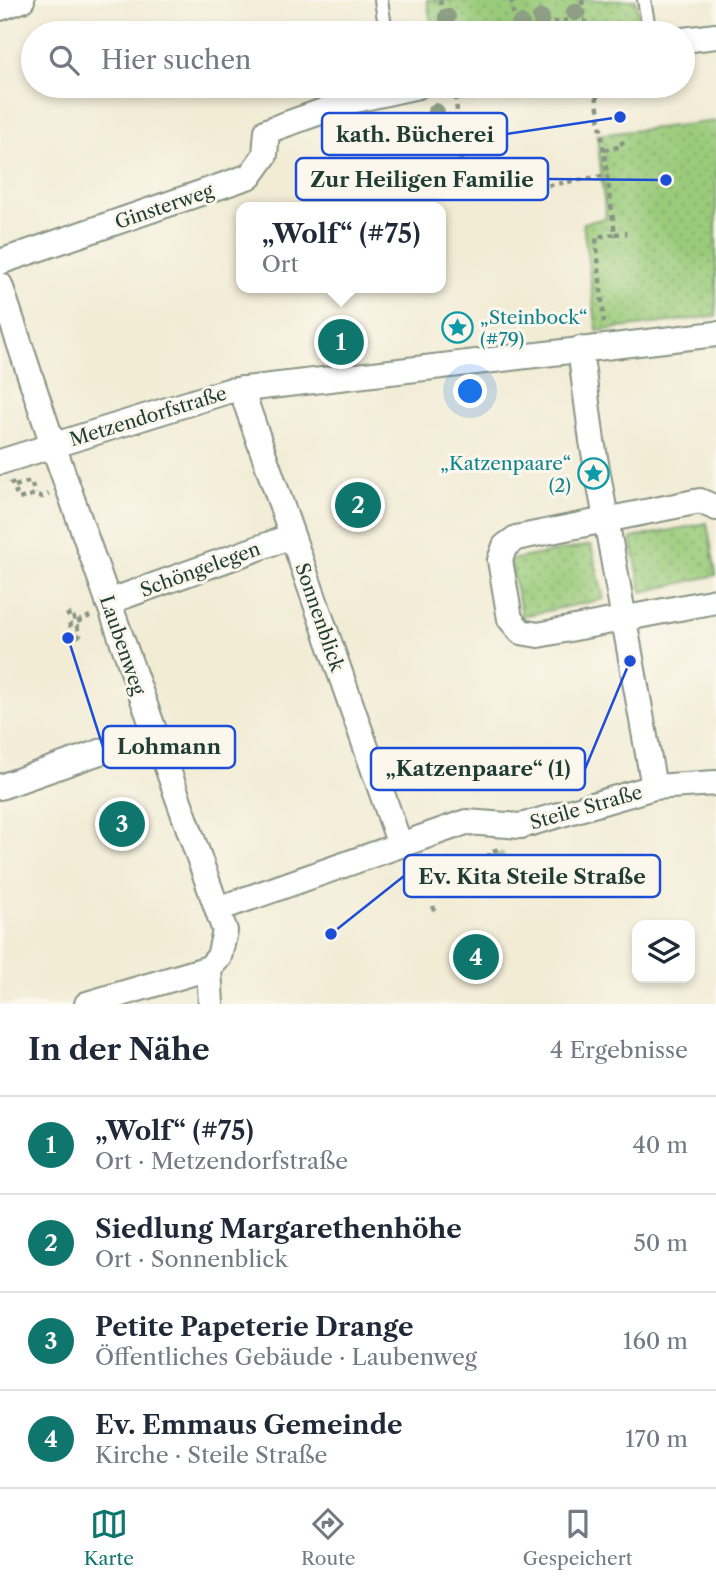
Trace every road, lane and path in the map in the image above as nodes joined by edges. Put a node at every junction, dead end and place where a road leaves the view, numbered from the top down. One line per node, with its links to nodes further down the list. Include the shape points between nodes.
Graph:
1 (22, 0): 7 (street)
2 (381, 0): 9 (lane)
3 (440, 0): 10 (path)
4 (511, 0): 11 (path)
5 (582, 0): 8 (path)
6 (644, 0): 14 (lane)
7 (0, 8)
8 (585, 17): 12 (path); 13 (path)
9 (384, 21)
10 (444, 21)
11 (515, 21)
12 (562, 21)
13 (586, 21)
14 (648, 21)
15 (716, 36): 16 (street)
16 (695, 39)
17 (362, 98): 25 (street, Ginsterweg, via 267,131 265,155 250,176)
18 (456, 98): 22 (path, via 464,200)
19 (597, 98): 21 (path)
20 (621, 138): 21 (path, via 623,146)
21 (604, 149): 22 (path)
22 (608, 176): 24 (path)
23 (627, 233): 24 (path)
24 (615, 234): 28 (path, via 596,237)
25 (0, 262)
26 (0, 285): 31 (street, Laubenweg)
27 (716, 334): 28 (street, Metzendorfstraße)
28 (607, 346): 29 (street, Metzendorfstraße)
29 (580, 349): 30 (street, Metzendorfstraße); 37 (street)
30 (241, 389): 31 (street, Metzendorfstraße); 38 (street, Sonnenblick)
31 (53, 445): 32 (street, Metzendorfstraße); 40 (street, Laubenweg)
32 (2, 462): 33 (path)
33 (15, 486): 34 (path, via 31,481); 34 (path, via 19,499)
34 (35, 494): 35 (path)
35 (50, 494)
36 (716, 508): 37 (street, via 700,501)
37 (606, 519): 42 (street); 42 (street, via 516,538 501,552 500,571 510,619 521,632 538,635)
38 (292, 536): 40 (street, Schöngelegen); 50 (street, Sonnenblick)
39 (716, 601): 42 (street)
40 (108, 602): 46 (street, Laubenweg)
41 (66, 616): 43 (path, via 72,613)
42 (623, 618): 49 (street)
43 (76, 622): 44 (path); 45 (path, via 80,635)
44 (68, 625)
45 (73, 638)
46 (154, 733): 47 (street); 56 (street, Laubenweg)
47 (2, 781)
48 (716, 783): 49 (street, Steile Straße)
49 (654, 788): 50 (street, Steile Straße, via 522,826 466,822)
50 (400, 845): 56 (street, Steile Straße)
51 (506, 846): 52 (path, via 489,852)
52 (489, 858)
53 (518, 884): 54 (path)
54 (491, 892)
55 (433, 906): 57 (path)
56 (218, 909): 58 (street, Laubenweg, via 224,944)
57 (436, 915)
58 (209, 968): 59 (street); 60 (street)
59 (87, 1004)
60 (211, 1004)

